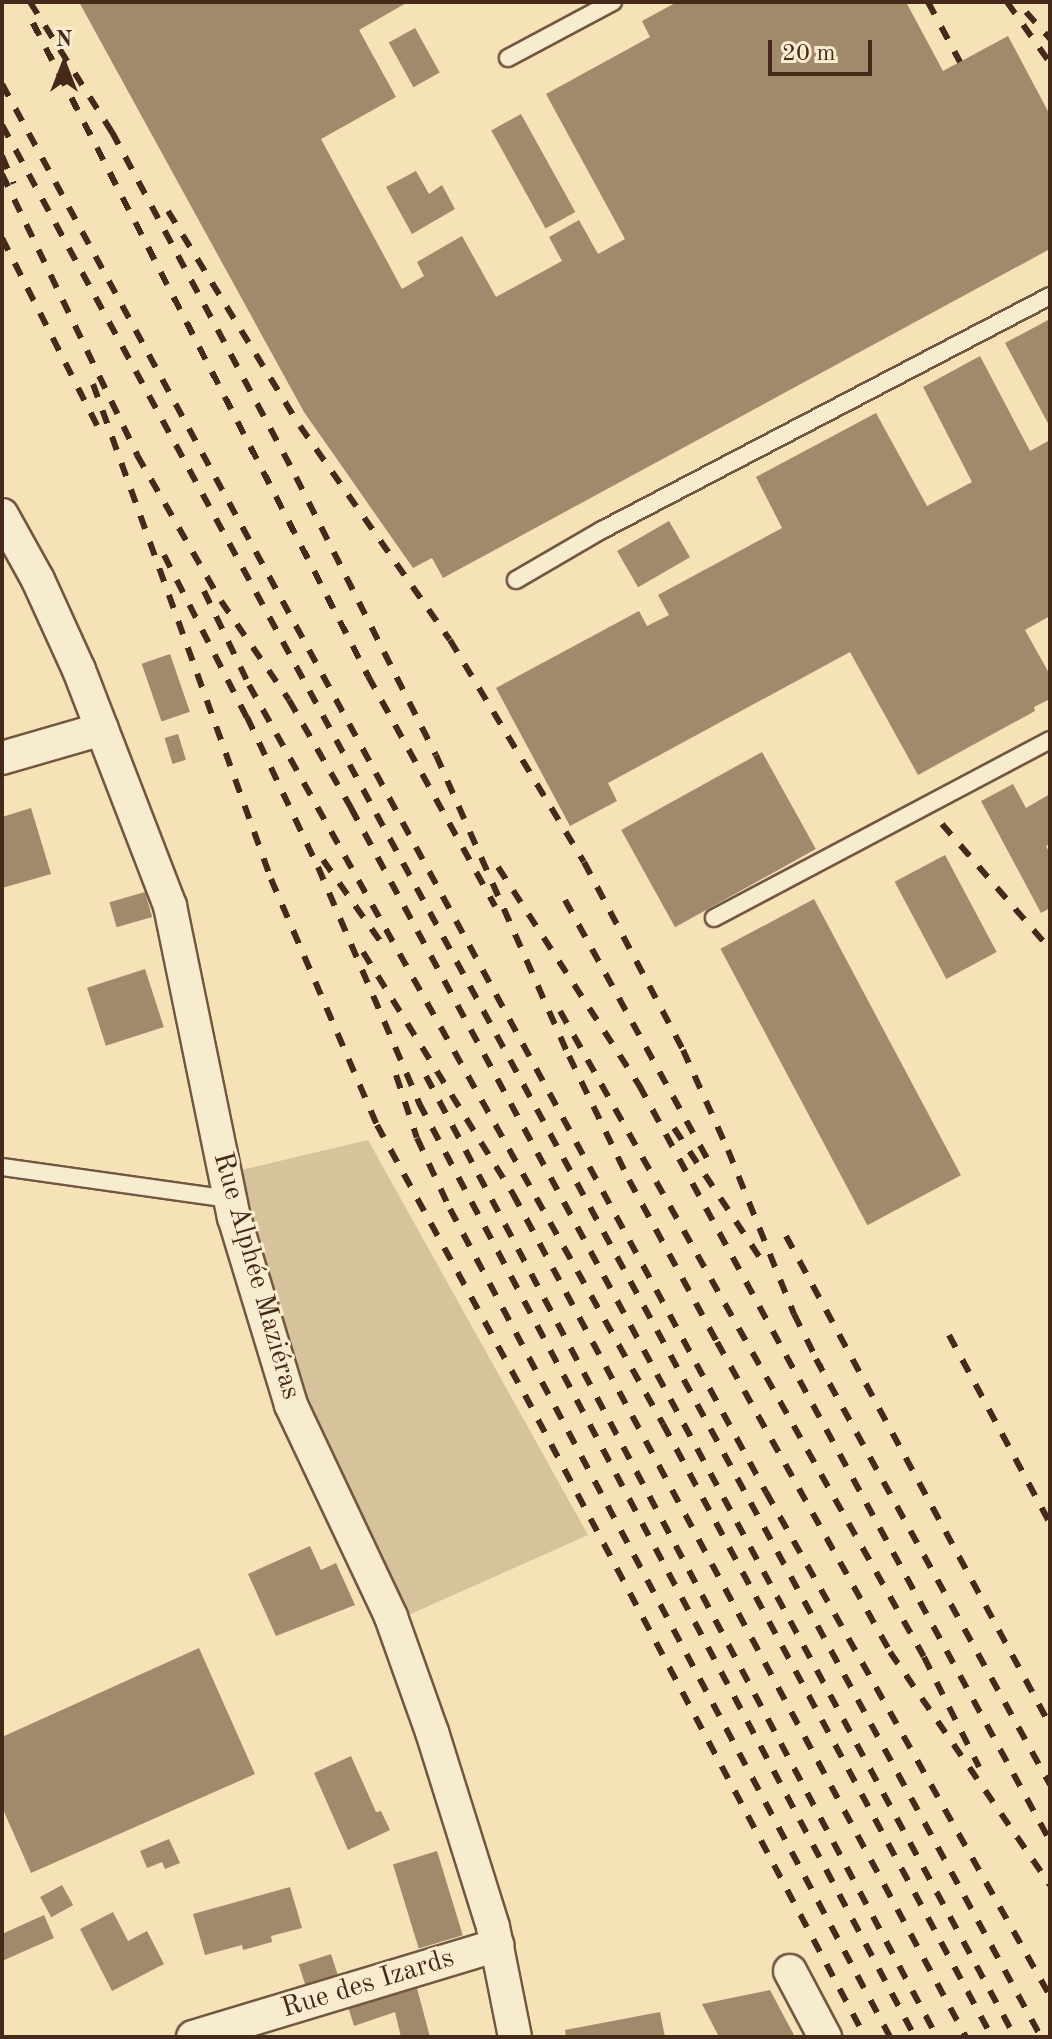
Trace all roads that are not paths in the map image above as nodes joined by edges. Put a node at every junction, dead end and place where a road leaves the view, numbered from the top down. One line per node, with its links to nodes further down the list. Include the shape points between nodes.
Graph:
1 (613, 2): 2 (lane)
2 (508, 58)
3 (1050, 296): 5 (lane)
4 (2, 515): 6 (street, Rue Alphée Maziéras, via 44,592)
5 (516, 580)
6 (102, 729): 8 (street); 11 (street, Rue Alphée Maziéras, via 170,906)
7 (1050, 740): 9 (lane)
8 (2, 758)
9 (714, 918)
10 (2, 1167): 11 (lane)
11 (229, 1199): 12 (street, Rue Alphée Maziéras, via 291,1405 391,1617)
12 (497, 1945): 14 (street, Rue des Izards); 15 (street, Rue Alphée Maziéras)
13 (790, 1971): 16 (street)
14 (193, 2037)
15 (515, 2037)
16 (825, 2037)

